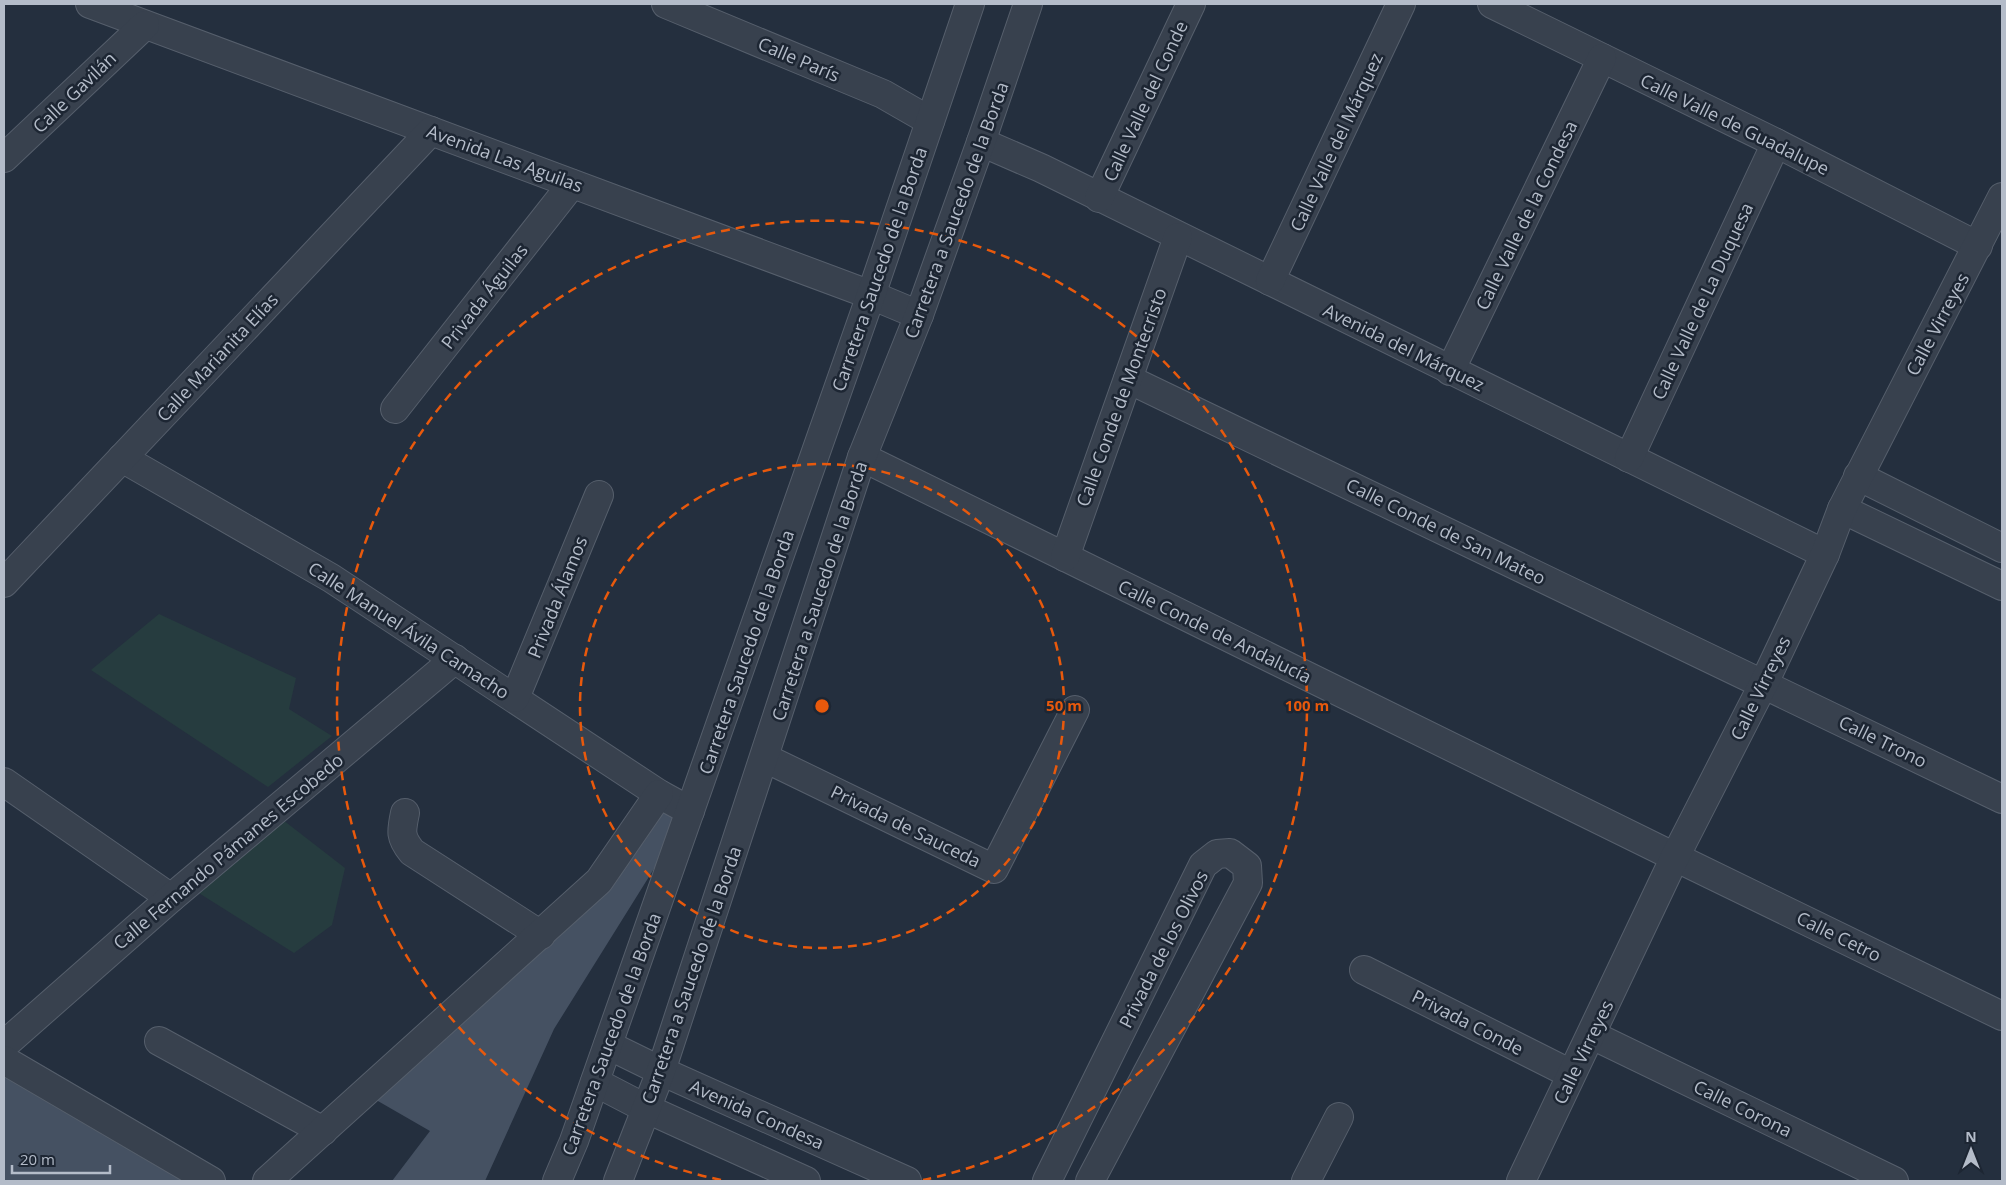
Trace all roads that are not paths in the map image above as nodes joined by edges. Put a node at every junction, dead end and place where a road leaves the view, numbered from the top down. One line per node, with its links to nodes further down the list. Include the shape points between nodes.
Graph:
1 (90, 4): 8 (street, Avenida Las Aguilas)
2 (666, 4): 10 (street, Calle París, via 883,94)
3 (970, 4): 10 (street)
4 (1028, 4): 12 (street, Carretera a Saucedo de la Borda)
5 (1191, 4): 17 (street, Calle Valle del Conde)
6 (1401, 4): 20 (street, Calle Valle del Márquez)
7 (1492, 4): 9 (street, Calle Valle de Guadalupe)
8 (144, 25): 11 (street, Avenida Las Aguilas); 14 (street, Calle Gavilán)
9 (1602, 58): 13 (street, Calle Valle de Guadalupe); 23 (street, Calle Valle de la Condesa)
10 (930, 121): 21 (street, Carretera Saucedo de la Borda)
11 (431, 131): 15 (street, Avenida Las Aguilas); 27 (street, Calle Marianita Elías)
12 (982, 142): 17 (street, Avenida del Márquez); 22 (street, Carretera a Saucedo de la Borda)
13 (1776, 143): 19 (street, Calle Valle de Guadalupe); 28 (street, Calle Valle de La Duquesa)
14 (4, 158)
15 (572, 184): 21 (street, Avenida Las Aguilas); 25 (street, Privada Águilas)
16 (2002, 197): 19 (street, Calle Virreyes)
17 (1100, 198): 18 (street, Avenida del Márquez)
18 (1178, 237): 20 (street, Avenida del Márquez); 24 (street, Calle Conde de Montecristo)
19 (1978, 246): 29 (street, Calle Virreyes)
20 (1270, 281): 23 (street, Avenida del Márquez)
21 (871, 295): 22 (street, Avenida Las Aguilas); 45 (street, Carretera Saucedo de la Borda)
22 (919, 315): 26 (street, Carretera a Saucedo de la Borda)
23 (1450, 371): 28 (street, Avenida del Márquez)
24 (1128, 380): 34 (street, Calle Conde de Montecristo); 38 (street, Calle Conde de San Mateo)
25 (396, 409)
26 (862, 457): 34 (street, Calle Conde de Andalucía); 41 (street, Carretera a Saucedo de la Borda)
27 (122, 458): 35 (street, Calle Marianita Elías); 37 (street, Calle Manuel Ávila Camacho, via 331,578)
28 (1629, 458): 33 (street, Avenida del Márquez)
29 (1858, 476): 31 (street, Calle Virreyes); 32 (street)
30 (599, 495): 39 (street, Privada Álamos)
31 (1842, 509): 33 (street, Calle Virreyes); 36 (street)
32 (2002, 548)
33 (1825, 554): 38 (street, Calle Virreyes)
34 (1065, 557): 47 (street, Calle Conde de Andalucía)
35 (4, 583)
36 (2002, 586)
37 (455, 659): 39 (street, Calle Manuel Ávila Camacho); 48 (street, Calle Fernando Pámanes Escobedo)
38 (1764, 683): 44 (street, Calle Trono); 47 (street, Calle Virreyes)
39 (516, 698): 43 (street, Calle Manuel Ávila Camacho)
40 (1075, 710): 41 (street, Privada de Sauceda, via 994,869)
41 (765, 758): 59 (street, Carretera a Saucedo de la Borda)
42 (4, 782): 48 (street)
43 (659, 794): 45 (street, Calle Manuel Ávila Camacho); 49 (street, via 599,881)
44 (2002, 799)
45 (690, 811): 57 (street, Carretera Saucedo de la Borda)
46 (405, 813): 49 (street, via 401,832 412,852)
47 (1676, 857): 52 (street, Calle Cetro); 54 (street, Calle Virreyes)
48 (171, 898): 56 (street, Calle Fernando Pámanes Escobedo)
49 (541, 934): 64 (street)
50 (1364, 970): 60 (street, Privada Conde)
51 (1136, 1002): 53 (street); 53 (street, Privada de los Olivos, via 1204,865 1217,854 1230,853 1247,866 1248,883); 65 (street, Privada de los Olivos)
52 (2002, 1016)
53 (1174, 1024): 66 (street, Privada de los Olivos)
54 (1592, 1036): 60 (street, Calle Virreyes); 75 (street, Calle Corona)
55 (159, 1041): 64 (street)
56 (4, 1045)
57 (608, 1045): 59 (street, Avenida Condesa); 61 (street, Carretera Saucedo de la Borda)
58 (4, 1060): 67 (street)
59 (661, 1072): 62 (street, Carretera a Saucedo de la Borda); 72 (street, Avenida Condesa)
60 (1571, 1074): 74 (street, Calle Virreyes)
61 (595, 1082): 62 (street); 69 (street, Carretera Saucedo de la Borda)
62 (645, 1108): 70 (street, Carretera a Saucedo de la Borda); 71 (street)
63 (1339, 1117): 73 (street)
64 (323, 1131): 68 (street)
65 (1052, 1172): 66 (street)
66 (1090, 1180)
67 (211, 1181)
68 (267, 1181)
69 (557, 1181)
70 (618, 1181)
71 (806, 1181)
72 (907, 1181)
73 (1306, 1181)
74 (1521, 1181)
75 (1894, 1181)

